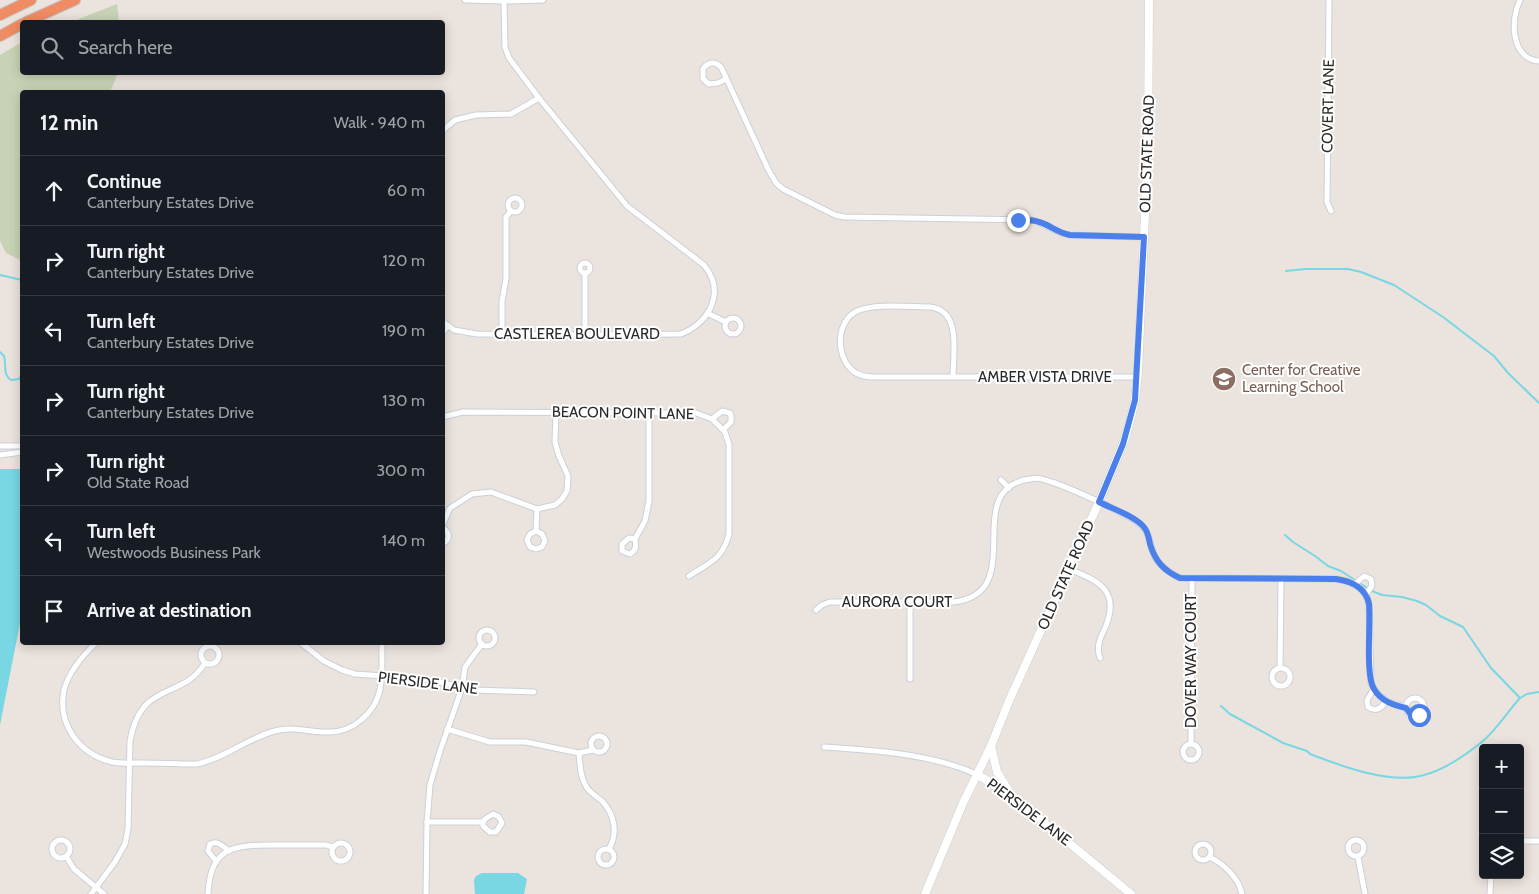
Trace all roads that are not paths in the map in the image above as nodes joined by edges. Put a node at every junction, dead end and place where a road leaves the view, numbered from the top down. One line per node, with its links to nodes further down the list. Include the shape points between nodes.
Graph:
1 (31, 0): 9 (highway)
2 (75, 0): 10 (highway)
3 (465, 0): 8 (street)
4 (543, 0): 8 (street)
5 (1149, 0): 19 (street, OLD STATE ROAD)
6 (1329, 0): 18 (street, COVERT LANE, via 1326,202)
7 (1520, 0): 13 (street, via 1515,18 1518,48 1533,61)
8 (504, 1): 15 (street, via 505,47 509,58)
9 (0, 16)
10 (30, 20)
11 (20, 25): 12 (highway)
12 (0, 36)
13 (1539, 61)
14 (726, 79): 14 (street, via 717,64 708,64 703,69 702,76 709,84); 19 (street, via 776,183 835,215 1032,220 1062,234)
15 (539, 98): 16 (street, via 511,114 476,115 455,120); 21 (street, via 627,206 707,269 714,285)
16 (445, 129)
17 (511, 211): 26 (street, via 506,217)
18 (1331, 211)
19 (1144, 237): 29 (street, OLD STATE ROAD)
20 (585, 273): 27 (street)
21 (709, 314): 22 (street); 27 (street, CASTLEREA BOULEVARD, via 696,327 681,334)
22 (726, 322)
23 (445, 324): 24 (street, CASTLEREA BOULEVARD)
24 (448, 326): 25 (street); 26 (street, CASTLEREA BOULEVARD, via 459,332)
25 (445, 330)
26 (502, 334): 27 (street, CASTLEREA BOULEVARD)
27 (585, 335)
28 (954, 377): 28 (street, AMBER VISTA DRIVE, via 875,377 856,373 842,354 844,324 854,312 869,307 940,309 953,327); 29 (street, AMBER VISTA DRIVE)
29 (1137, 377): 41 (street, OLD STATE ROAD, via 1129,425)
30 (556, 412): 31 (street, BEACON POINT LANE); 32 (street, BEACON POINT LANE, via 463,412); 42 (street, via 555,442 568,476 567,491 555,505)
31 (649, 412): 33 (street, BEACON POINT LANE, via 696,413); 46 (street, via 649,501 645,521)
32 (445, 416)
33 (712, 419): 34 (street, BEACON POINT LANE); 34 (street, via 722,411 730,413 731,422)
34 (722, 430): 49 (street, BEACON POINT LANE, via 729,445 729,534 720,555)
35 (0, 446): 36 (street)
36 (20, 446)
37 (20, 452): 38 (street)
38 (0, 454)
39 (1001, 480): 40 (street)
40 (1008, 488): 41 (street, via 1021,481 1040,478); 54 (street, AURORA COURT, via 994,512 993,570 985,585 974,596 959,601)
41 (1099, 502): 48 (street, OLD STATE ROAD); 50 (street, via 1142,525 1160,564 1180,578)
42 (537, 509): 43 (street, via 485,492 472,494 450,508); 45 (street)
43 (445, 519)
44 (445, 528): 47 (street, via 449,536)
45 (536, 531)
46 (635, 539)
47 (445, 543)
48 (1069, 569): 60 (street, via 1096,580 1109,600 1109,617 1098,645); 72 (street, OLD STATE ROAD)
49 (689, 576)
50 (1192, 579): 51 (street); 71 (street, DOVER WAY COURT)
51 (1281, 579): 52 (street, via 1336,579); 62 (street)
52 (1354, 585): 53 (street); 53 (street, via 1364,576 1371,579 1372,586)
53 (1366, 594): 66 (street, via 1370,611 1370,677)
54 (910, 602): 55 (street, AURORA COURT, via 830,602); 64 (street)
55 (816, 610)
56 (482, 644): 65 (street, via 465,667)
57 (94, 645): 76 (street, via 67,683 63,702 65,719 75,739 89,752 113,762)
58 (304, 645): 63 (street, PIERSIDE LANE, via 342,670)
59 (382, 645): 63 (street)
60 (1100, 658)
61 (205, 663): 76 (street, via 189,680 162,692 142,709 133,727)
62 (1280, 668)
63 (383, 677): 65 (street, PIERSIDE LANE, via 425,679); 76 (street, via 372,709 346,729 331,732 281,730 197,764)
64 (910, 679)
65 (462, 688): 67 (street, PIERSIDE LANE); 70 (street)
66 (1374, 689): 68 (street); 68 (street, via 1367,700 1368,706 1379,709)
67 (534, 692)
68 (1385, 701): 69 (street)
69 (1406, 708)
70 (447, 729): 75 (street, via 490,742 526,742); 79 (street, via 430,786)
71 (1191, 744)
72 (991, 746): 77 (street, OLD STATE ROAD); 78 (street, via 997,772)
73 (824, 747): 77 (street, PIERSIDE LANE, via 896,753 956,766)
74 (593, 750): 75 (street)
75 (579, 753): 84 (street, via 587,787 607,808 614,823 614,838)
76 (130, 763): 91 (street, via 125,844)
77 (978, 775): 78 (street, PIERSIDE LANE); 96 (street, OLD STATE ROAD)
78 (1011, 795): 97 (street, PIERSIDE LANE)
79 (427, 822): 80 (street); 95 (street)
80 (483, 822)
81 (1524, 840): 82 (street)
82 (1539, 841)
83 (333, 847): 85 (street, via 242,845)
84 (609, 849)
85 (228, 851): 89 (street); 89 (street, via 218,843 210,844 208,852)
86 (66, 856): 91 (street, via 74,869)
87 (1208, 857): 98 (street, via 1236,878)
88 (1358, 857): 99 (street)
89 (216, 861): 94 (street, via 209,877)
90 (1491, 879): 100 (street)
91 (96, 889): 92 (street); 93 (street)
92 (91, 894)
93 (104, 894)
94 (208, 894)
95 (426, 894)
96 (925, 894)
97 (1131, 894)
98 (1242, 894)
99 (1365, 894)
100 (1490, 894)

